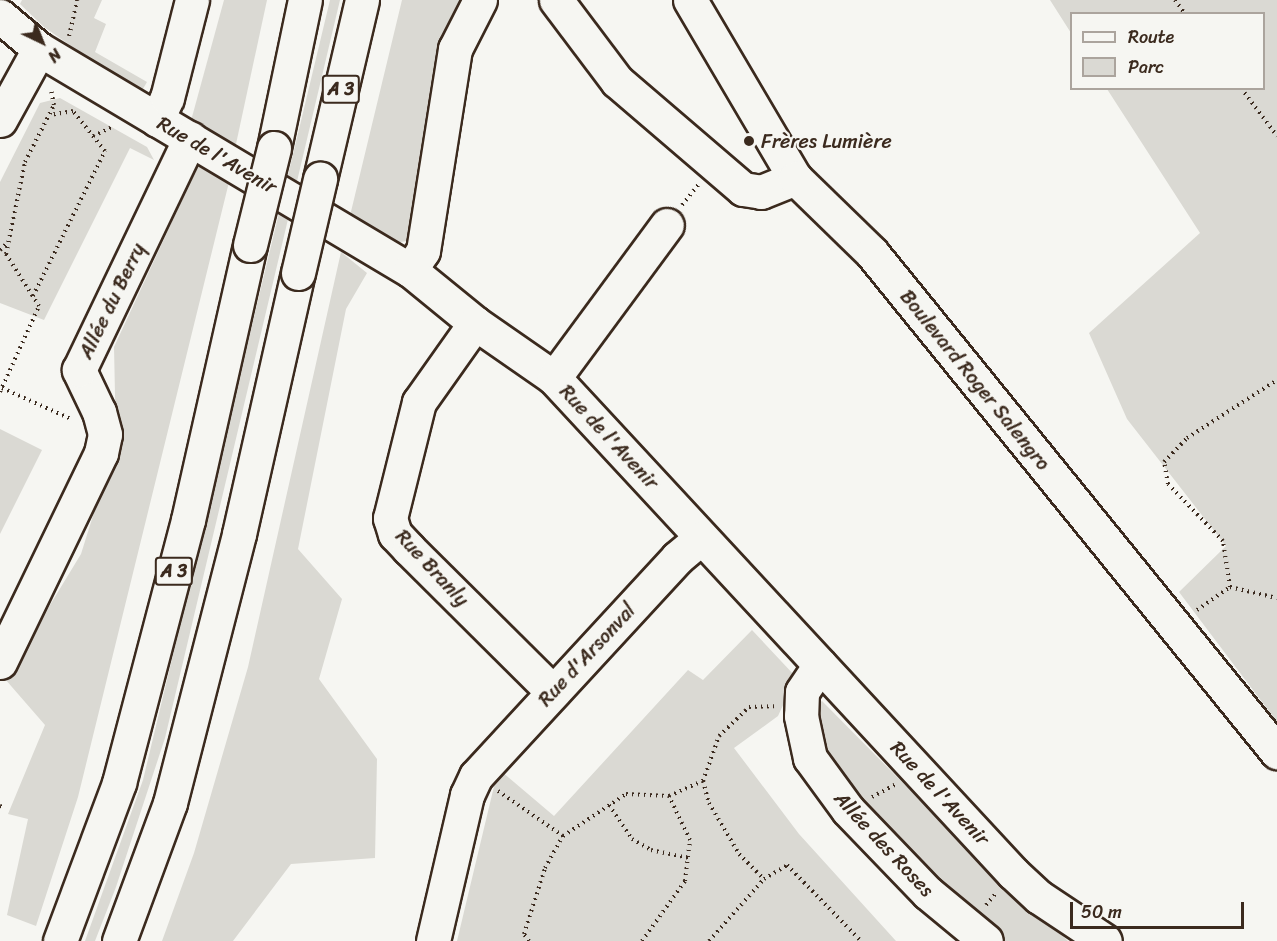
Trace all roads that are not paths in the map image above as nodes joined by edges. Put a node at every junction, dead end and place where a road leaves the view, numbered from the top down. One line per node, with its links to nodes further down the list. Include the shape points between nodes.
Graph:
1 (192, 0): 10 (main road, via 167,98)
2 (305, 0): 22 (main road, A 3, bridge, via 188,520 119,783)
3 (362, 0): 23 (main road, A 3, bridge, via 239,534 176,781)
4 (480, 0): 14 (main road, via 455,49 423,251)
5 (556, 0): 12 (main road, via 617,81 743,189 761,192)
6 (690, 0): 12 (main road, Boulevard Roger Salengro)
7 (0, 16): 8 (main road, Rue de l'Avenir)
8 (48, 55): 9 (main road); 10 (main road, Rue de l'Avenir)
9 (0, 120)
10 (157, 120): 11 (main road, Rue de l'Avenir)
11 (190, 138): 14 (main road, Rue de l'Avenir); 18 (main road, Allée du Berry, via 79,370 105,434 101,453)
12 (795, 178): 21 (main road, Boulevard Roger Salengro, via 872,253)
13 (667, 225): 16 (main road)
14 (410, 270): 15 (main road, Rue de l'Avenir)
15 (475, 323): 16 (main road, Rue de l'Avenir); 20 (main road, Rue Branly, via 419,402 390,518 395,534 409,549)
16 (554, 378): 17 (main road, Rue de l'Avenir)
17 (700, 537): 19 (main road, Rue de l'Avenir); 20 (main road, Rue d'Arsonval)
18 (0, 662)
19 (820, 665): 25 (main road, Allée des Roses, via 802,692 810,758 848,810 928,893); 26 (main road, Rue de l'Avenir, via 1013,873 1039,897)
20 (554, 692): 24 (main road, Rue d'Arsonval, via 477,776 467,795)
21 (1277, 752)
22 (60, 941)
23 (119, 941)
24 (433, 941)
25 (986, 941)
26 (1105, 941)

